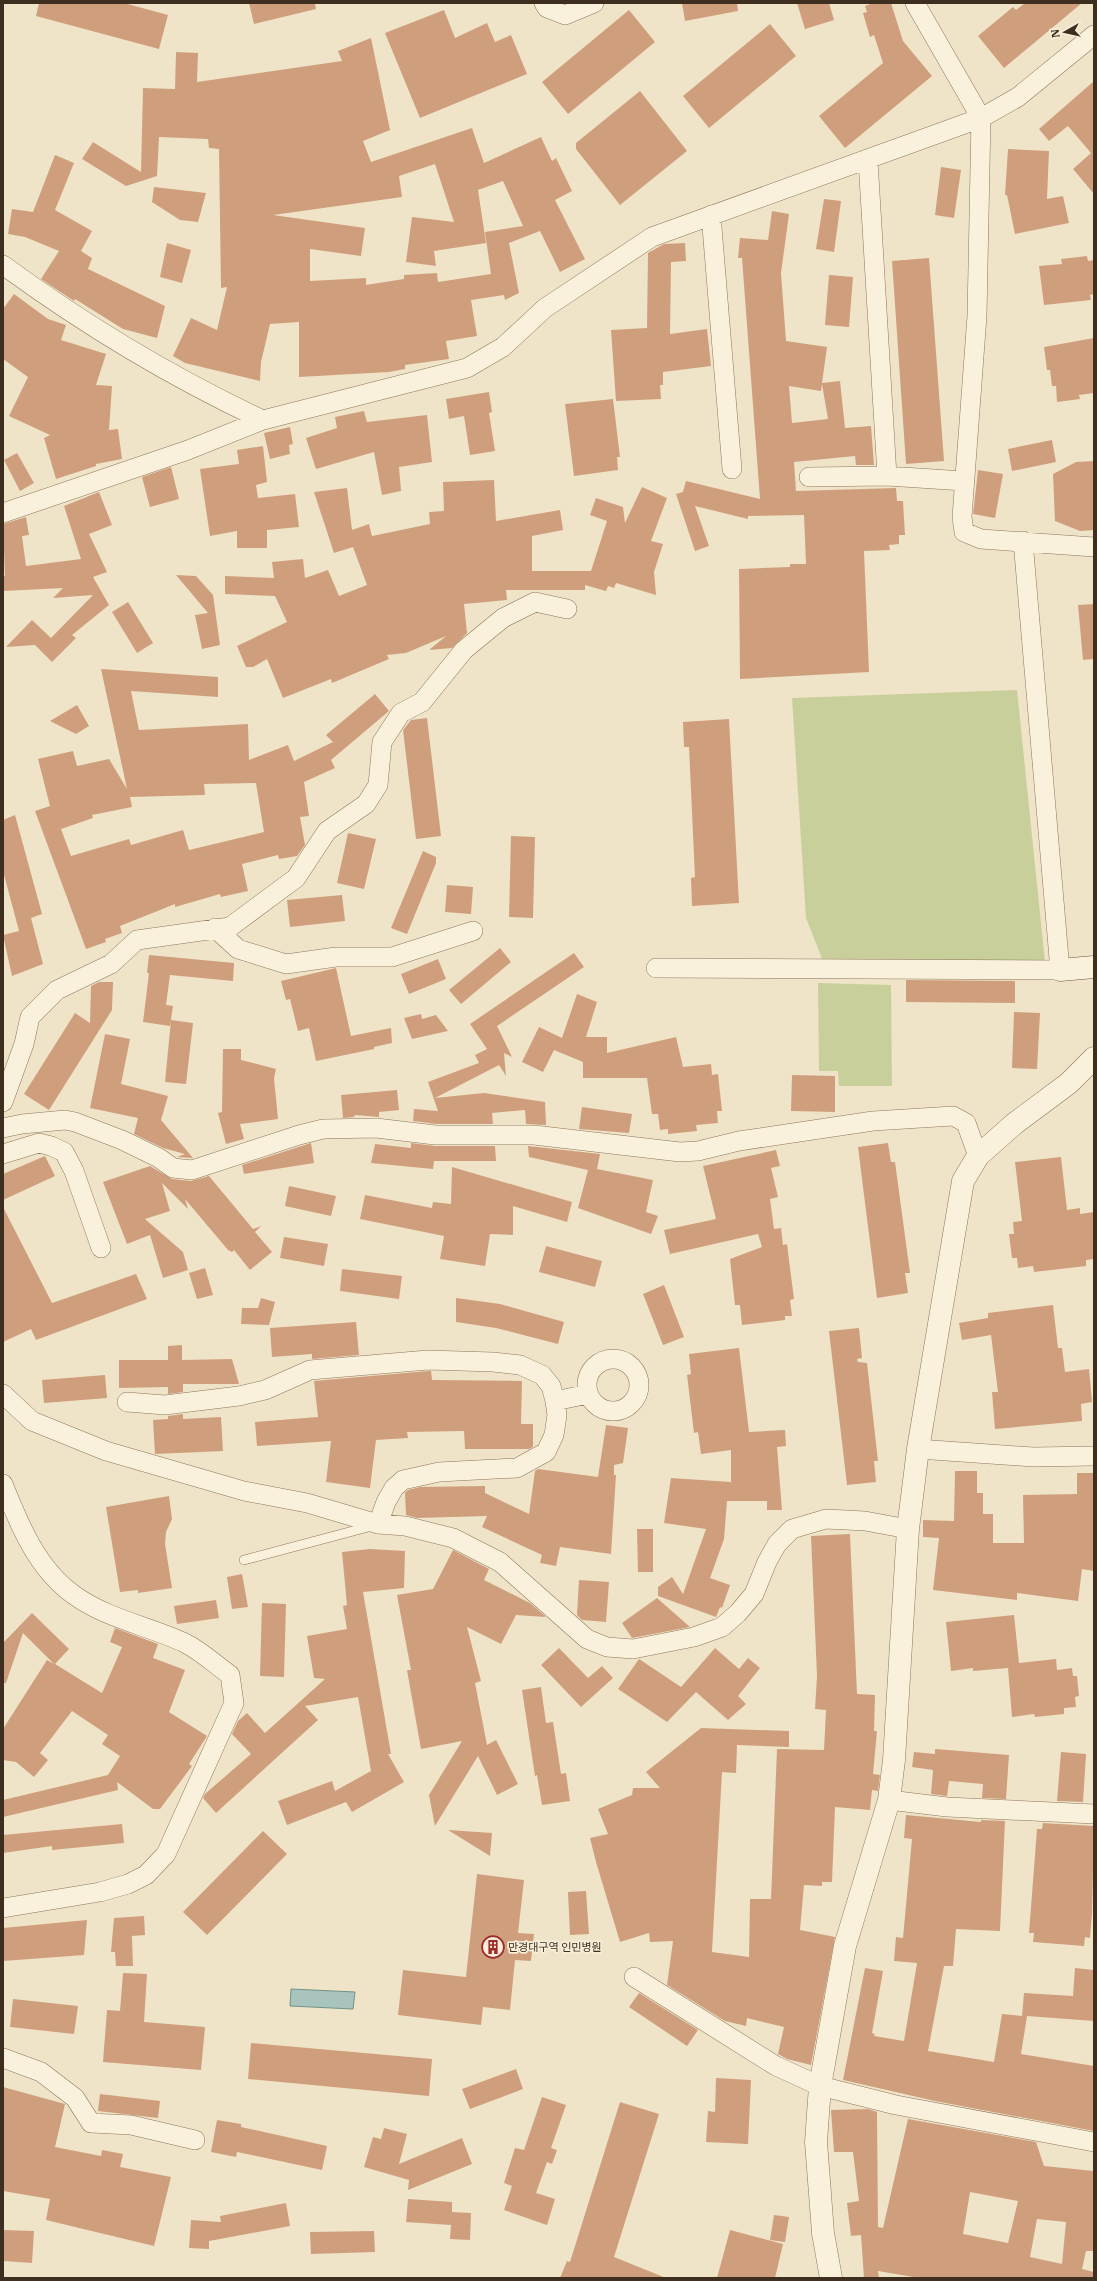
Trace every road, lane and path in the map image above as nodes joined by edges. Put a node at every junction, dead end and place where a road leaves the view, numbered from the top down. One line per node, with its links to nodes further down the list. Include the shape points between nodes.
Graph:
1 (544, 3): 2 (street, via 547,8 565,15)
2 (594, 3)
3 (915, 3): 5 (street)
4 (1094, 36): 5 (street, via 1018,97)
5 (982, 118): 6 (street); 13 (street, via 977,316)
6 (868, 160): 7 (street); 11 (street)
7 (711, 215): 9 (street, via 652,237 545,308 503,347 467,368); 10 (street)
8 (7, 271): 9 (street, via 201,391)
9 (263, 420): 14 (street, via 188,450)
10 (732, 469)
11 (887, 476): 12 (street); 13 (street)
12 (809, 477)
13 (964, 481): 15 (street, via 964,532 981,539)
14 (3, 513)
15 (1023, 542): 16 (street); 22 (street)
16 (1094, 547)
17 (567, 609): 18 (street, via 535,602 503,618 464,650 422,702 400,713 389,730 382,742 378,785 366,804 327,831 296,878 230,927)
18 (215, 928): 19 (street, via 238,949 286,964 336,957 392,957); 24 (street, via 137,940 111,964 57,990 30,1017 24,1044)
19 (473, 931)
20 (1094, 967): 22 (street)
21 (656, 968): 22 (street)
22 (1060, 970)
23 (1094, 1058): 27 (street, via 1069,1083 1014,1124)
24 (3, 1102)
25 (3, 1128): 27 (street, via 29,1123 65,1120 75,1122 122,1140 173,1168 192,1170 299,1134 323,1129 376,1128 435,1135 534,1135 680,1152 873,1121 953,1116 966,1123)
26 (3, 1154): 28 (street, via 39,1143 64,1152 74,1171)
27 (978, 1156): 33 (street, via 962,1181)
28 (100, 1248)
29 (588, 1394): 31 (street)
30 (3, 1396): 36 (street, via 32,1421 106,1451 244,1491 307,1503)
31 (555, 1401): 32 (street, via 551,1386 542,1375 520,1365 428,1360 310,1370 265,1390 239,1396 165,1405); 36 (street, via 554,1435 546,1452 517,1468 439,1472 403,1480 394,1488 386,1502)
32 (127, 1402)
33 (918, 1448): 34 (street, via 1034,1457); 37 (street)
34 (1094, 1456)
35 (3, 1484): 41 (street, via 40,1560 73,1594 94,1608 186,1644 230,1675 234,1703 166,1854 146,1875 128,1884 100,1892)
36 (378, 1524): 37 (street, via 405,1526 453,1538 500,1562 587,1640 607,1647 633,1649 694,1637 722,1627 754,1594 777,1544 792,1529 826,1519 865,1521); 38 (lane)
37 (908, 1529): 39 (street, via 894,1760)
38 (244, 1560)
39 (889, 1800): 40 (street, via 947,1807); 44 (street, via 845,1946)
40 (1094, 1814)
41 (3, 1908)
42 (634, 1977): 44 (street, via 776,2066)
43 (3, 2058): 45 (street, via 41,2072 74,2098 91,2123 131,2125)
44 (820, 2086): 46 (street, via 896,2105); 47 (street, via 816,2142 822,2233)
45 (195, 2140)
46 (1094, 2142)
47 (831, 2278)

